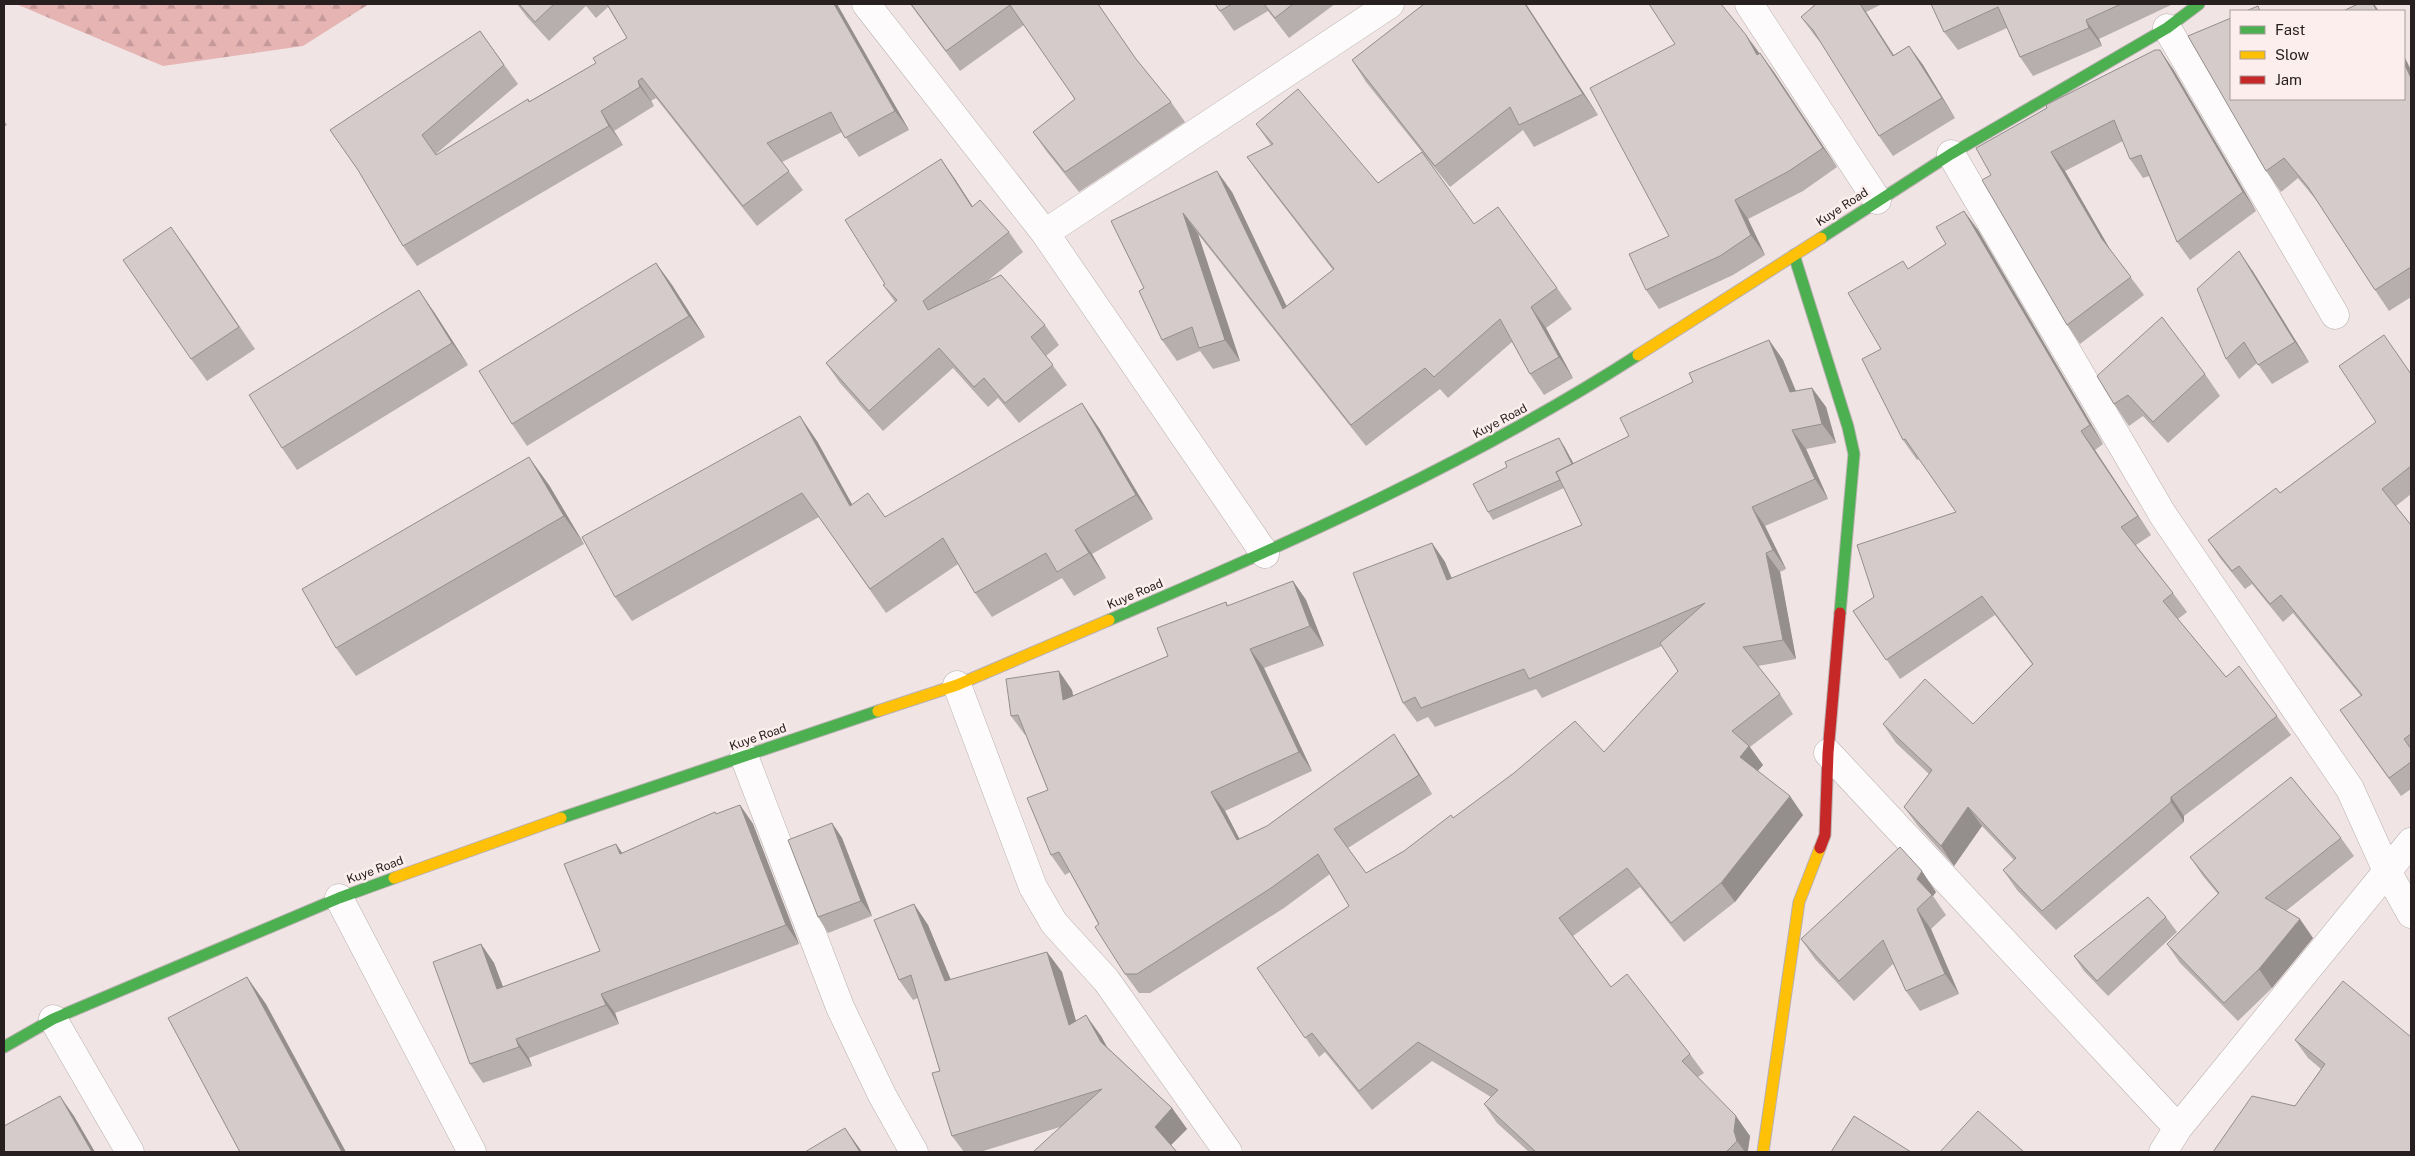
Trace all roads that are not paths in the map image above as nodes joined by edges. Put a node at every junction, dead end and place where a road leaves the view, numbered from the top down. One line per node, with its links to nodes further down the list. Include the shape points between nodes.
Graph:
1 (866, 4): 8 (street)
2 (1390, 4): 8 (street)
3 (1749, 4): 7 (street)
4 (2199, 4): 5 (street, Kuye Road)
5 (2167, 28): 6 (street, Kuye Road); 10 (street)
6 (1951, 154): 7 (street, Kuye Road); 16 (street, via 2163,515 2350,788)
7 (1877, 200): 9 (street, Kuye Road)
8 (1045, 233): 11 (street)
9 (1794, 255): 11 (street, Kuye Road, via 1577,394 1510,432); 13 (street, via 1854,454)
10 (2335, 315)
11 (1265, 554): 12 (street, Kuye Road)
12 (957, 685): 14 (street, Kuye Road); 25 (street, via 1033,887 1054,922 1106,980)
13 (1828, 753): 21 (street); 26 (street, via 1825,835 1799,902)
14 (744, 756): 17 (street, Kuye Road, via 527,829); 24 (street, via 840,1007 882,1095)
15 (2411, 842): 16 (street)
16 (2387, 871): 18 (street); 21 (street)
17 (339, 898): 19 (street, Kuye Road); 23 (street)
18 (2411, 914)
19 (53, 1019): 20 (street, Kuye Road); 22 (street)
20 (4, 1047)
21 (2178, 1128): 27 (street)
22 (130, 1152)
23 (472, 1152)
24 (914, 1152)
25 (1228, 1152)
26 (1763, 1152)
27 (2163, 1152)

